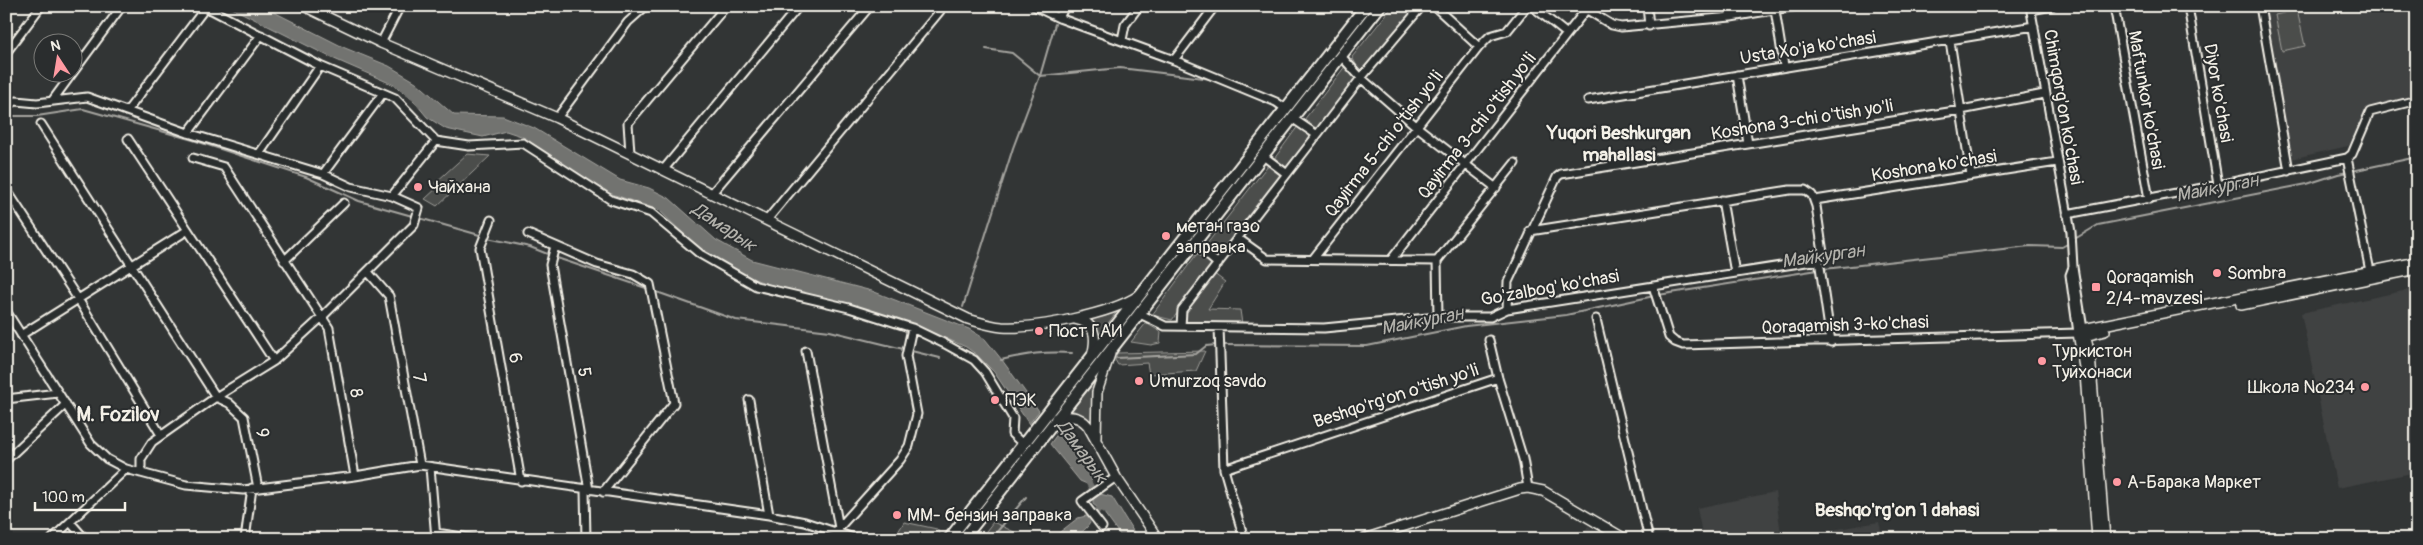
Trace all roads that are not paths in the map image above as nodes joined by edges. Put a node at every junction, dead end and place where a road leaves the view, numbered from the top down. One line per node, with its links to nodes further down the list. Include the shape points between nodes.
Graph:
1 (41, 6): 40 (street)
2 (122, 6): 52 (street)
3 (304, 6): 38 (main road)
4 (400, 6): 38 (street)
5 (646, 6): 57 (street, via 628,22)
6 (726, 6): 65 (street, via 628,123)
7 (800, 6): 73 (street)
8 (870, 6): 81 (street)
9 (1034, 6): 31 (street)
10 (1065, 6): 31 (street)
11 (1139, 6): 36 (street, via 1125,25)
12 (1215, 6): 42 (street)
13 (1366, 6): 43 (highway)
14 (1380, 6): 41 (highway)
15 (1422, 6): 47 (street)
16 (1434, 6): 39 (street)
17 (1526, 6): 39 (street, Qayirma 5-chi o'tish yo'li, via 1507,31 1487,38)
18 (1532, 6): 34 (street)
19 (1648, 6): 32 (street)
20 (1728, 6): 30 (street)
21 (1798, 6): 28 (street)
22 (2052, 6): 27 (street)
23 (2114, 6): 83 (street, Maftunkor ko'chasi)
24 (2188, 6): 78 (street, Diyor ko'chasi)
25 (2260, 6): 74 (street)
26 (205, 7): 35 (street); 54 (street)
27 (2030, 8): 33 (street, Chimqorg'on ko'chasi)
28 (1775, 10): 30 (street); 45 (street)
29 (940, 11): 89 (street)
30 (1730, 17): 32 (street)
31 (1059, 18): 36 (street)
32 (1649, 26): 34 (street, Qayirma 3-chi o'tish yo'li, via 1616,27 1587,10)
33 (2034, 26): 37 (street, Usta Xo'ja ko'chasi); 49 (street, Chimqorg'on ko'chasi)
34 (1568, 34): 71 (street, Qayirma 3-chi o'tish yo'li)
35 (261, 36): 44 (street); 60 (street)
36 (1122, 40): 42 (street)
37 (1950, 40): 45 (street, Usta Xo'ja ko'chasi); 55 (street)
38 (381, 43): 57 (main road)
39 (1479, 47): 59 (street, Qayirma 5-chi o'tish yo'li)
40 (6, 53)
41 (1341, 56): 43 (highway); 47 (street)
42 (1174, 60): 56 (street, via 1276,102)
43 (1328, 63): 56 (highway)
44 (320, 66): 48 (street); 66 (street)
45 (1784, 66): 46 (street, Usta Xo'ja ko'chasi)
46 (1737, 75): 50 (street, Usta Xo'ja ko'chasi); 64 (street)
47 (1360, 78): 59 (street); 61 (street)
48 (383, 93): 63 (street, via 395,98); 75 (street)
49 (2044, 94): 55 (street, Koshona 3-chi o'tish yo'li); 70 (street, Chimqorg'on ko'chasi)
50 (1588, 100)
51 (2417, 100): 69 (street, via 2370,112 2352,154)
52 (52, 102): 53 (street, via 16,100); 54 (street, via 87,97)
53 (6, 105)
54 (128, 110): 60 (street)
55 (1961, 110): 64 (street, Koshona 3-chi o'tish yo'li); 77 (street)
56 (1289, 113): 61 (street); 67 (highway); 96 (highway)
57 (557, 118): 65 (main road)
58 (41, 124): 103 (street)
59 (1416, 126): 71 (street); 97 (street, Qayirma 5-chi o'tish yo'li)
60 (188, 132): 66 (street)
61 (1317, 135): 76 (street)
62 (128, 139): 90 (street)
63 (436, 140): 82 (street); 121 (street, via 469,146 523,143 612,200 651,213 700,254 756,286 849,308)
64 (1748, 144): 91 (street, Koshona 3-chi o'tish yo'li, via 1560,174)
65 (630, 153): 73 (main road)
66 (259, 154): 75 (street)
67 (1262, 156): 76 (street); 94 (highway)
68 (193, 158): 100 (street, 8, via 224,168)
69 (2347, 158): 74 (street); 108 (street)
70 (2057, 162): 77 (street, Koshona ko'chasi); 87 (street, Chimqorg'on ko'chasi)
71 (1466, 164): 79 (street); 98 (street, Qayirma 3-chi o'tish yo'li)
72 (1515, 164): 79 (street)
73 (664, 170): 81 (main road)
74 (2289, 171): 78 (street)
75 (323, 174): 82 (street, via 351,187)
76 (1287, 174): 93 (street)
77 (1971, 175): 85 (street, Koshona ko'chasi)
78 (2218, 186): 83 (street)
79 (1496, 188): 99 (street)
80 (6, 189): 111 (street)
81 (712, 193): 89 (main road)
82 (392, 196): 106 (street, via 419,208 419,212 414,225)
83 (2149, 199): 87 (street)
84 (1722, 200): 85 (street, via 1799,190 1808,192); 91 (street); 107 (street)
85 (1815, 200): 104 (street, via 1823,253)
86 (344, 203): 100 (street)
87 (2068, 214): 122 (street, Chimqorg'on ko'chasi)
88 (492, 220): 148 (street, 6, via 480,248)
89 (767, 220): 117 (main road, via 981,323 1012,327)
90 (188, 230): 103 (street); 129 (street)
91 (1530, 231): 112 (street, Koshona 3-chi o'tish yo'li, via 1508,282)
92 (528, 234): 95 (street)
93 (1239, 239): 97 (street, via 1267,259); 102 (street)
94 (1193, 243): 96 (highway); 102 (street)
95 (554, 253): 151 (street, 5, via 550,265); 152 (street, via 633,274 651,289 674,403)
96 (1177, 256): 110 (highway); 114 (highway)
97 (1312, 259): 98 (street)
98 (1390, 260): 99 (street)
99 (1437, 261): 115 (street)
100 (284, 262): 116 (street, 8)
101 (2417, 262): 108 (main road, Qoraqamish 3-ko'chasi)
102 (1218, 264): 119 (street, via 1182,310)
103 (132, 266): 111 (street); 132 (street)
104 (1820, 267): 107 (street, Go'zalbog' ko'chasi); 125 (street)
105 (2417, 270): 108 (main road, Qoraqamish 3-ko'chasi)
106 (368, 272): 116 (street); 141 (street, 7, via 389,296)
107 (1734, 273): 109 (street, Go'zalbog' ko'chasi)
108 (2371, 275): 122 (main road, Qoraqamish 3-ko'chasi)
109 (1653, 286): 112 (street, Go'zalbog' ko'chasi); 125 (street, Qoraqamish 3-ko'chasi, via 1669,337 1683,345)
110 (1140, 295): 117 (main road, via 1123,305); 128 (highway)
111 (78, 299): 123 (street); 137 (street)
112 (1507, 308): 115 (street, Go'zalbog' ko'chasi, via 1490,317)
113 (6, 311): 123 (street)
114 (1138, 313): 119 (street, Go'zalbog' ko'chasi, via 1165,326); 126 (highway)
115 (1438, 317): 120 (street, Go'zalbog' ko'chasi, via 1324,328)
116 (321, 318): 129 (street); 146 (street, 8, via 328,328)
117 (1069, 318): 128 (main road, via 1092,328 1095,340)
118 (1596, 319): 170 (street)
119 (1181, 326): 120 (street, Go'zalbog' ko'chasi)
120 (1219, 327): 144 (street)
121 (912, 328): 139 (street, via 974,360 1006,404 1013,418 1012,434); 156 (street, via 906,356 917,414 908,446 900,460)
122 (2082, 333): 125 (street, Qoraqamish 3-ko'chasi); 171 (main road); 172 (main road, via 2090,355)
123 (21, 334): 131 (street)
124 (1489, 340): 130 (street)
125 (1831, 342)
126 (1112, 346): 136 (highway); 138 (main road, via 1097,392)
127 (806, 351): 156 (street)
128 (1092, 356): 136 (highway)
129 (274, 361): 132 (street)
130 (1498, 378): 144 (street, Beshqo'rg'on o'tish yo'li); 150 (street, Beshqo'rg'on o'tish yo'li, via 1523,459)
131 (58, 393): 133 (street); 135 (street)
132 (216, 397): 137 (street); 149 (street, 9, via 229,403 244,417)
133 (6, 399)
134 (749, 400): 153 (street)
135 (66, 404): 140 (street); 143 (street, via 91,444 107,459)
136 (1052, 414): 138 (main road, via 1078,418 1088,426); 139 (highway)
137 (161, 435): 145 (street, via 141,459)
138 (1096, 441): 147 (main road)
139 (1029, 442): 164 (highway); 165 (highway)
140 (6, 460)
141 (420, 465): 142 (street); 146 (street)
142 (430, 467): 148 (street); 157 (street)
143 (126, 469): 145 (street); 154 (street)
144 (1224, 469): 167 (street)
145 (140, 473): 149 (street, via 186,485)
146 (355, 476): 149 (street)
147 (1116, 477): 155 (street, via 1082,501); 166 (main road)
148 (521, 481): 151 (street)
149 (255, 488): 160 (street, 9)
150 (1528, 488): 168 (main road); 169 (main road, via 1543,491)
151 (587, 490): 152 (street); 162 (street, 5)
152 (603, 492): 153 (street)
153 (769, 515): 156 (street)
154 (70, 522): 158 (street); 159 (street)
155 (1102, 527)
156 (838, 530): 163 (street)
157 (436, 536): 161 (street)
158 (52, 539)
159 (85, 539)
160 (245, 539)
161 (476, 539)
162 (586, 539)
163 (857, 539)
164 (949, 539)
165 (963, 539)
166 (1158, 539)
167 (1244, 539)
168 (1364, 539)
169 (1626, 539)
170 (1649, 539)
171 (2097, 539)
172 (2104, 539)

